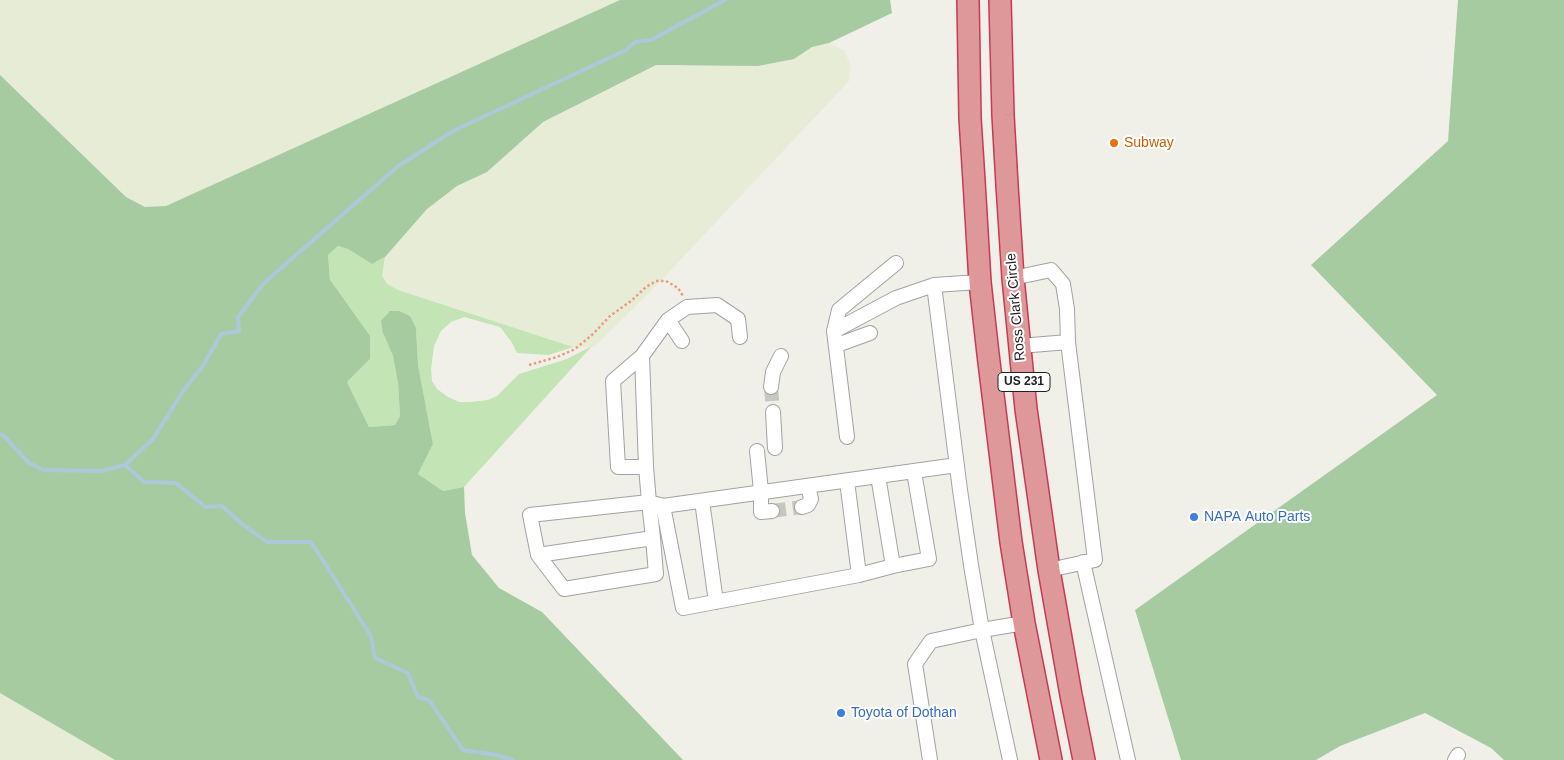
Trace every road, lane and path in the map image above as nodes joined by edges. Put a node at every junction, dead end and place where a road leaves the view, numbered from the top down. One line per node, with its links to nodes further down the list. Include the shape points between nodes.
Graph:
1 (968, 0): 4 (highway, US 231)
2 (1000, 0): 3 (highway, Ross Clark Circle / US 231)
3 (1003, 115): 4 (highway); 6 (highway, Ross Clark Circle / US 231)
4 (970, 118): 7 (highway, US 231)
5 (896, 263): 13 (lane, via 840,310)
6 (1013, 278): 7 (highway); 15 (lane, via 1051,270 1063,284); 16 (highway, Ross Clark Circle / US 231)
7 (980, 282): 8 (lane); 45 (highway, US 231, via 1001,469)
8 (934, 285): 13 (lane, via 896,298); 25 (lane)
9 (687, 307): 10 (lane); 12 (lane, via 717,305 738,319); 19 (path, via 678,288 666,281 656,281 610,316 575,349)
10 (668, 320): 14 (lane); 17 (lane)
11 (870, 333): 13 (lane)
12 (740, 336)
13 (836, 338): 22 (lane)
14 (682, 341)
15 (1068, 342): 16 (lane); 39 (lane, via 1096,560)
16 (1020, 346): 41 (highway, Ross Clark Circle / US 231)
17 (642, 356): 26 (lane); 26 (lane, via 613,381 618,467)
18 (782, 356): 20 (lane, via 773,372)
19 (529, 365)
20 (771, 387)
21 (772, 412): 23 (lane)
22 (847, 436)
23 (775, 448)
24 (757, 451): 31 (lane)
25 (957, 465): 27 (lane); 46 (lane)
26 (646, 467): 33 (lane)
27 (914, 472): 28 (lane); 40 (lane, via 929,559)
28 (878, 476): 29 (lane); 40 (lane)
29 (847, 481): 30 (lane); 42 (lane)
30 (808, 486): 31 (lane); 35 (lane, via 811,499)
31 (761, 491): 32 (lane); 36 (lane, via 761,512)
32 (702, 501): 34 (lane); 43 (lane)
33 (649, 502): 34 (lane); 37 (lane); 38 (lane, via 530,516)
34 (663, 506): 43 (lane, via 683,608)
35 (802, 507)
36 (772, 511)
37 (653, 538): 38 (lane); 38 (lane, via 656,574 564,589)
38 (538, 555)
39 (1084, 562): 41 (lane); 51 (lane)
40 (893, 566): 42 (lane)
41 (1049, 570): 44 (highway, Ross Clark Circle / US 231)
42 (859, 575): 43 (lane)
43 (716, 602)
44 (1056, 616): 45 (highway); 50 (highway, Ross Clark Circle / US 231)
45 (1024, 623): 46 (lane); 49 (highway, US 231)
46 (982, 630): 47 (lane, via 931,642 915,664); 48 (lane)
47 (930, 760)
48 (1010, 760)
49 (1051, 760)
50 (1084, 760)
51 (1128, 760)

